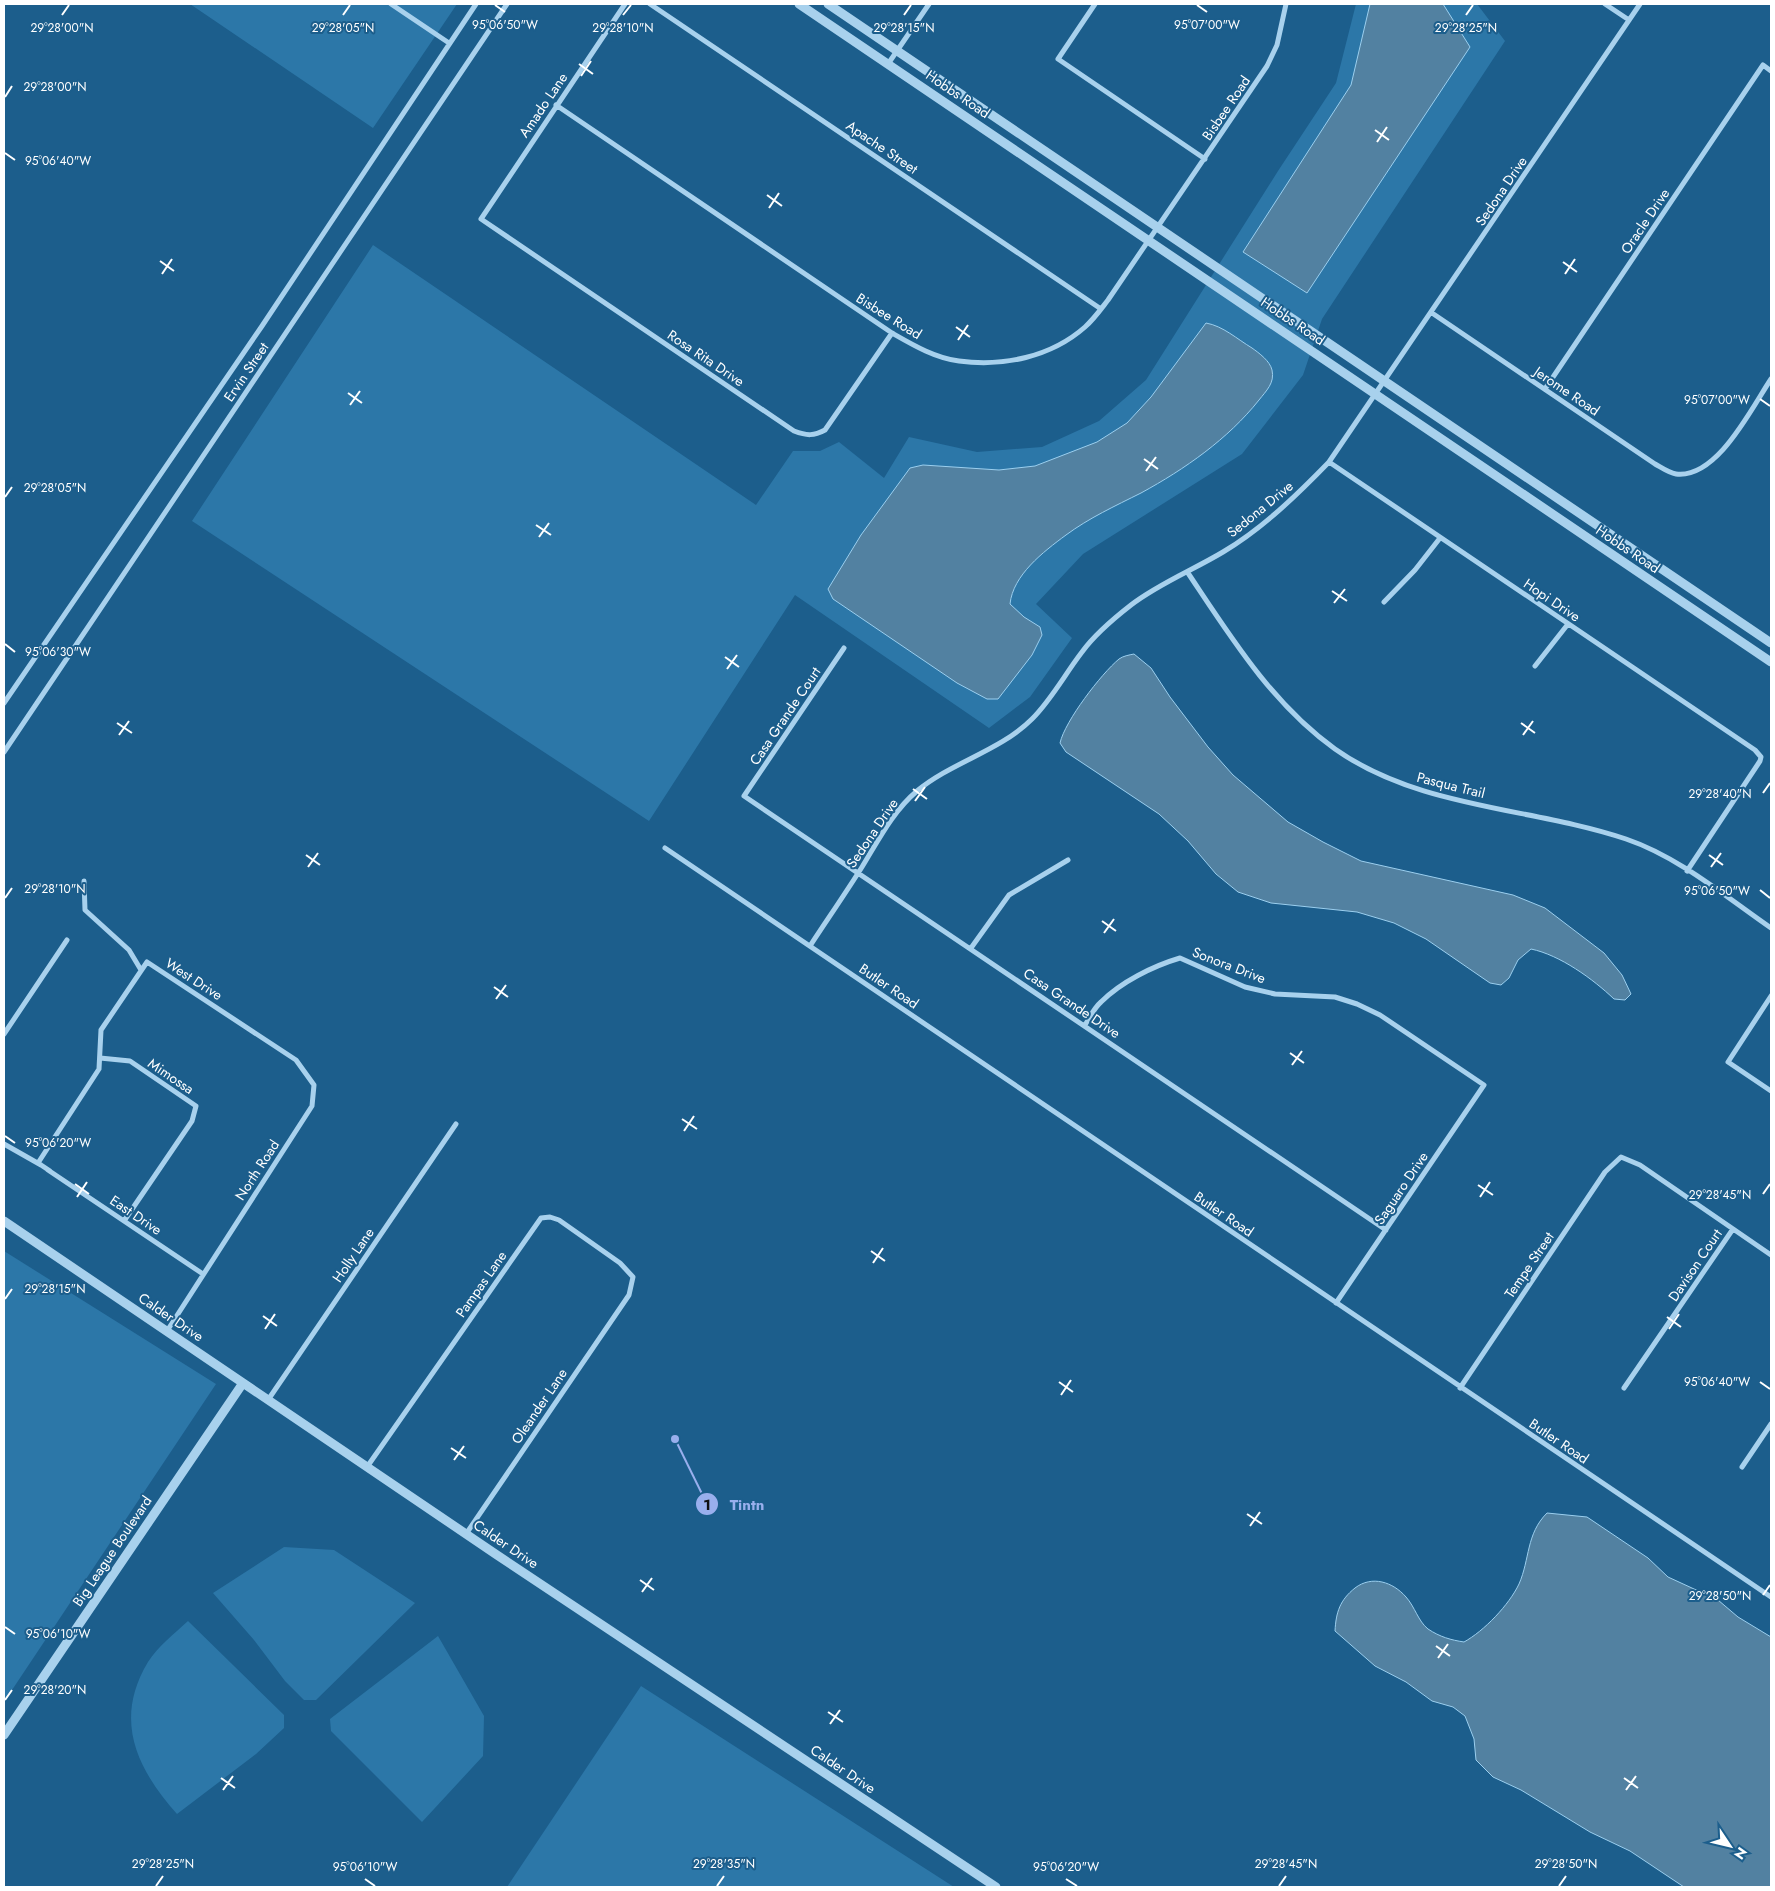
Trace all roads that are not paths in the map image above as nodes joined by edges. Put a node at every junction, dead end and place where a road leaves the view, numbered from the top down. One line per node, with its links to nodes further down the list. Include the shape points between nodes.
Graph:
1 (391, 4): 14 (street)
2 (476, 4): 14 (street, Ervin Street)
3 (507, 4): 40 (street, Ervin Street)
4 (625, 4): 18 (street, Amado Lane)
5 (650, 4): 23 (street, Apache Street)
6 (799, 4): 16 (street, Hobbs Road)
7 (828, 4): 15 (street, Hobbs Road)
8 (929, 4): 15 (street)
9 (1095, 4): 19 (street, via 1058,59)
10 (1286, 4): 19 (street, Bisbee Road, via 1277,45 1267,66)
11 (1604, 4): 13 (street)
12 (1640, 4): 13 (street, Sedona Drive)
13 (1629, 20): 24 (street, Sedona Drive)
14 (450, 43): 39 (street, Ervin Street, via 262,326)
15 (898, 50): 16 (street); 21 (street, Hobbs Road)
16 (888, 64): 22 (street, Hobbs Road)
17 (1771, 71): 28 (street, Oracle Drive, via 1763,65)
18 (556, 105): 20 (street, Amado Lane); 25 (street, Bisbee Road)
19 (1205, 159): 21 (street, Bisbee Road)
20 (481, 220): 25 (street, Rosa Rita Drive, via 794,431 806,435 816,435 825,430)
21 (1158, 228): 22 (street, Bisbee Road); 27 (street, Hobbs Road)
22 (1149, 240): 23 (street, Bisbee Road); 29 (street, Hobbs Road)
23 (1101, 309): 25 (street, Bisbee Road, via 1074,335 1034,355 1011,362 958,361 922,350)
24 (1432, 313): 27 (street, Sedona Drive); 28 (street, Jerome Road)
25 (892, 333)
26 (1771, 379): 28 (street, Jerome Road, via 1716,459 1694,473 1676,474 1655,464)
27 (1386, 382): 29 (street, Sedona Drive); 35 (street, Hobbs Road)
28 (1545, 389)
29 (1377, 395): 30 (street, Sedona Drive); 37 (street, Hobbs Road)
30 (1329, 462): 31 (street, Hopi Drive); 32 (street, Sedona Drive, via 1296,496 1256,529)
31 (1440, 538): 33 (street); 34 (street, Hopi Drive)
32 (1188, 573): 44 (street, Pasqua Trail, via 1255,670 1335,749 1380,775 1417,789 1628,840); 45 (street, Sedona Drive, via 1133,603 1104,627 1082,651 1032,719 916,792 880,837)
33 (1384, 602)
34 (1568, 624): 38 (street); 44 (street, Hopi Drive, via 1761,757)
35 (1771, 643)
36 (844, 648): 41 (street, Casa Grande Court)
37 (1771, 662)
38 (1535, 666)
39 (4, 703)
40 (4, 752)
41 (744, 796): 45 (street, Casa Grande Drive)
42 (665, 848): 49 (street, Butler Road)
43 (1068, 860): 50 (street, via 1009,895)
44 (1687, 871): 47 (street, Pasqua Trail)
45 (858, 873): 49 (street, Sedona Drive); 50 (street, Casa Grande Drive)
46 (84, 881): 51 (street, via 85,910 129,950)
47 (1771, 928)
48 (67, 940): 55 (street)
49 (810, 946): 69 (street, Butler Road)
50 (971, 948): 53 (street, Casa Grande Drive)
51 (141, 970): 54 (street, West Drive, via 147,962); 56 (street, via 101,1030)
52 (1771, 996): 58 (street, via 1728,1062)
53 (1085, 1025): 57 (street, Sonora Drive, via 1111,993 1162,963 1180,958 1222,978 1275,994 1335,997 1357,1004 1380,1015); 65 (street, Casa Grande Drive)
54 (255, 1033): 67 (street, North Road, via 296,1060 314,1085 312,1106)
55 (4, 1034)
56 (100, 1058): 61 (street, via 99,1068 38,1163); 63 (street, Mimossa, via 130,1061 196,1106 192,1121)
57 (1484, 1085): 65 (street, Saguaro Drive)
58 (1771, 1091)
59 (456, 1124): 74 (street, Holly Lane)
60 (4, 1144): 61 (street, East Drive)
61 (50, 1171): 63 (street, East Drive)
62 (4, 1221): 70 (street, Calder Drive)
63 (124, 1221): 67 (street, East Drive)
64 (1733, 1229): 66 (street); 72 (street, Tempe Street, via 1640,1165 1621,1157 1605,1172); 73 (street, Davison Court)
65 (1386, 1230): 69 (street, Saguaro Drive)
66 (1771, 1255)
67 (203, 1274): 70 (street, North Road)
68 (630, 1291): 76 (street, Pampas Lane, via 633,1277 620,1263 559,1220 541,1218); 78 (street, Oleander Lane)
69 (1336, 1303): 72 (street, Butler Road)
70 (167, 1331): 71 (street, Calder Drive)
71 (243, 1383): 74 (street, Calder Drive); 80 (street, Big League Boulevard)
72 (1460, 1388): 79 (street, Butler Road)
73 (1624, 1388)
74 (268, 1400): 76 (street, Calder Drive)
75 (1771, 1424): 77 (street)
76 (367, 1467): 78 (street, Calder Drive)
77 (1742, 1467)
78 (466, 1534): 81 (street, Calder Drive)
79 (1771, 1598)
80 (4, 1735)
81 (996, 1887)

